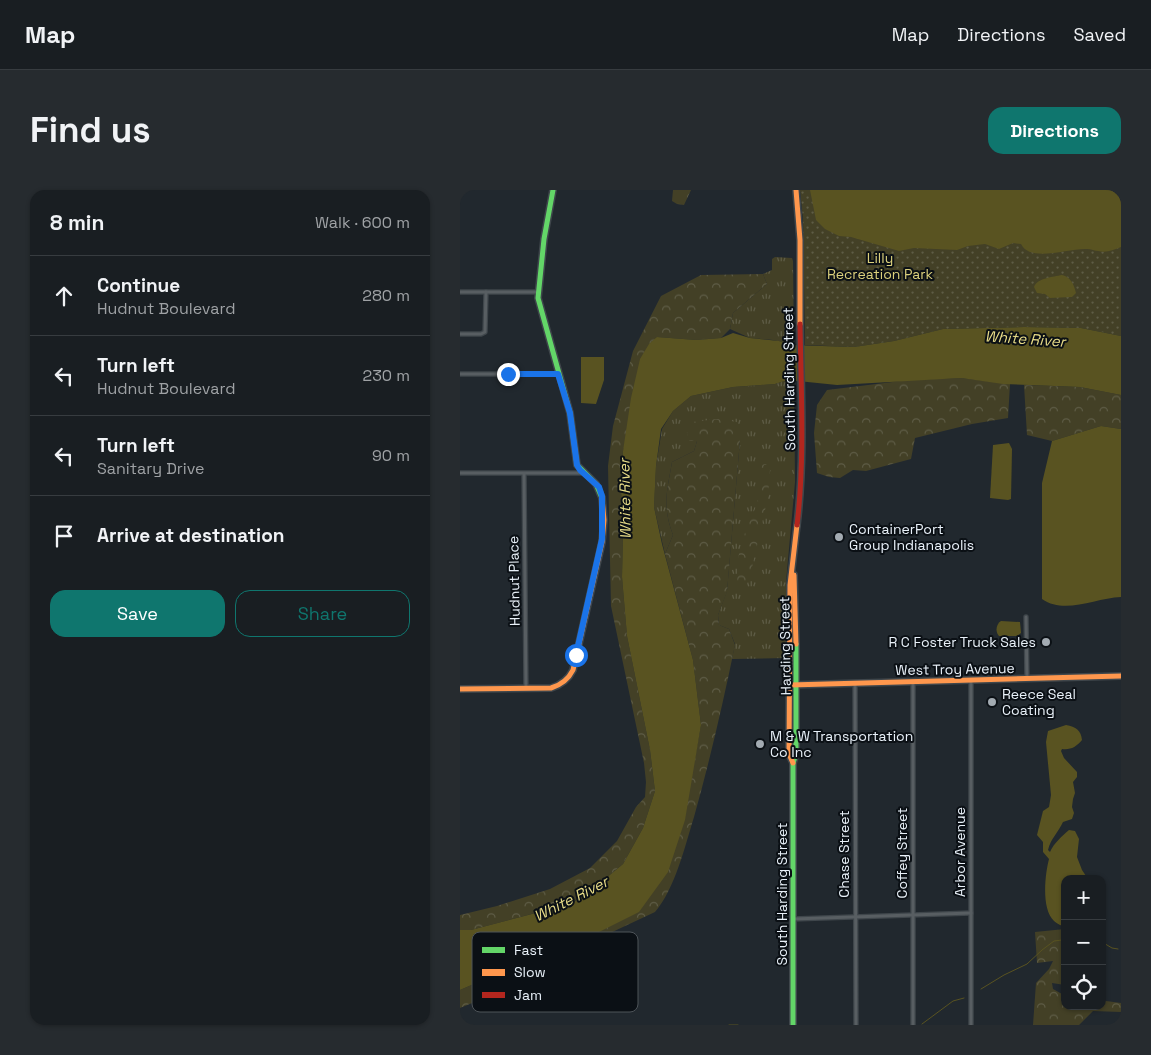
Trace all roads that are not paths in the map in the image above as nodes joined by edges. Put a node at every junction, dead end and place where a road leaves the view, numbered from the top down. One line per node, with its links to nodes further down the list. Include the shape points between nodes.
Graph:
1 (553, 190): 5 (main road)
2 (796, 190): 12 (main road, South Harding Street, via 800,235 800,487)
3 (460, 292): 4 (street)
4 (486, 292): 5 (street); 6 (street, via 485,332)
5 (538, 292): 8 (main road, via 540,311)
6 (460, 334)
7 (460, 374): 8 (street)
8 (558, 374): 9 (main road, via 570,413 577,465)
9 (583, 472): 11 (street); 21 (main road, via 601,492 603,531 572,670 567,680 557,686)
10 (460, 473): 11 (street)
11 (524, 474): 21 (street, Hudnut Place)
12 (793, 567): 19 (main road, Harding Street); 20 (main road, Harding Street, via 790,585)
13 (1026, 617): 15 (street)
14 (1121, 676): 15 (main road, West Troy Avenue)
15 (1027, 678): 16 (main road, West Troy Avenue)
16 (972, 680): 17 (main road, West Troy Avenue); 24 (street, Arbor Avenue)
17 (914, 682): 18 (main road, West Troy Avenue); 25 (street, Coffey Street)
18 (855, 683): 19 (main road, West Troy Avenue); 26 (street, Chase Street)
19 (797, 684): 20 (main road, West Troy Avenue); 23 (main road, Harding Street, via 796,757)
20 (790, 685): 23 (main road, Harding Street, via 789,754)
21 (526, 688): 22 (main road)
22 (460, 689)
23 (793, 763): 27 (main road, South Harding Street)
24 (971, 913): 25 (street); 31 (street, Arbor Avenue)
25 (914, 915): 26 (street); 30 (street, Coffey Street)
26 (855, 917): 27 (street); 29 (street, Chase Street)
27 (793, 919): 28 (main road, South Harding Street)
28 (793, 1025)
29 (856, 1025)
30 (913, 1025)
31 (971, 1025)

